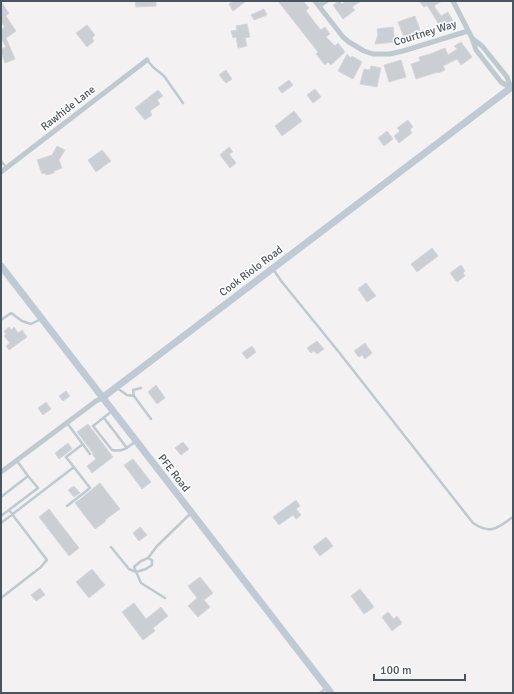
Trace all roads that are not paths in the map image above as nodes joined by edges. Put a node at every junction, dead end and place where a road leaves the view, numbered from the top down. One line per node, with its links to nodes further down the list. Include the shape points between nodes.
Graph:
1 (315, 1): 4 (street, Courtney Way)
2 (326, 1): 4 (street)
3 (453, 1): 5 (street)
4 (319, 6): 5 (street, Courtney Way, via 343,37 373,54 403,52)
5 (468, 31): 7 (street, via 476,50 501,82)
6 (147, 60): 8 (lane, via 164,76); 10 (street, Rawhide Lane)
7 (512, 87): 13 (main road, Cook Riolo Road)
8 (183, 103)
9 (1, 161): 10 (lane)
10 (7, 168): 11 (street, Rawhide Lane)
11 (1, 172)
12 (1, 266): 14 (main road, PFE Road)
13 (272, 269): 16 (main road, Cook Riolo Road); 38 (lane, via 472,523 488,530 497,528)
14 (42, 319): 15 (lane, via 31,324 11,313); 19 (main road, PFE Road)
15 (1, 320)
16 (116, 388): 18 (lane); 19 (main road, Cook Riolo Road)
17 (142, 388): 18 (lane, via 133,390)
18 (134, 396): 22 (lane)
19 (102, 398): 20 (main road, PFE Road); 23 (street, Cook Riolo Road)
20 (112, 411): 21 (lane); 24 (main road, PFE Road)
21 (104, 418): 26 (lane); 26 (lane, via 94,426 112,450 118,452)
22 (151, 419)
23 (67, 423): 25 (lane); 28 (street, Cook Riolo Road)
24 (136, 441): 26 (lane); 35 (main road, PFE Road)
25 (83, 444): 27 (lane); 29 (lane, via 66,457)
26 (127, 448)
27 (90, 454)
28 (16, 461): 30 (street, Cook Riolo Road); 31 (lane)
29 (74, 467): 33 (lane, via 90,488); 36 (lane)
30 (1, 472)
31 (28, 476): 32 (lane); 34 (lane, via 38,488)
32 (1, 497)
33 (66, 506)
34 (8, 510): 36 (lane); 37 (lane)
35 (191, 513): 41 (lane); 45 (main road, PFE Road)
36 (12, 515): 39 (lane); 43 (lane, via 47,560)
37 (1, 516)
38 (513, 517)
39 (1, 523)
40 (111, 547): 42 (lane, via 129,569)
41 (148, 558): 42 (lane, via 134,567); 42 (lane, via 152,560 152,565)
42 (136, 572): 44 (lane, via 141,583)
43 (2, 596)
44 (165, 598)
45 (329, 690): 46 (lane)
46 (320, 693)

